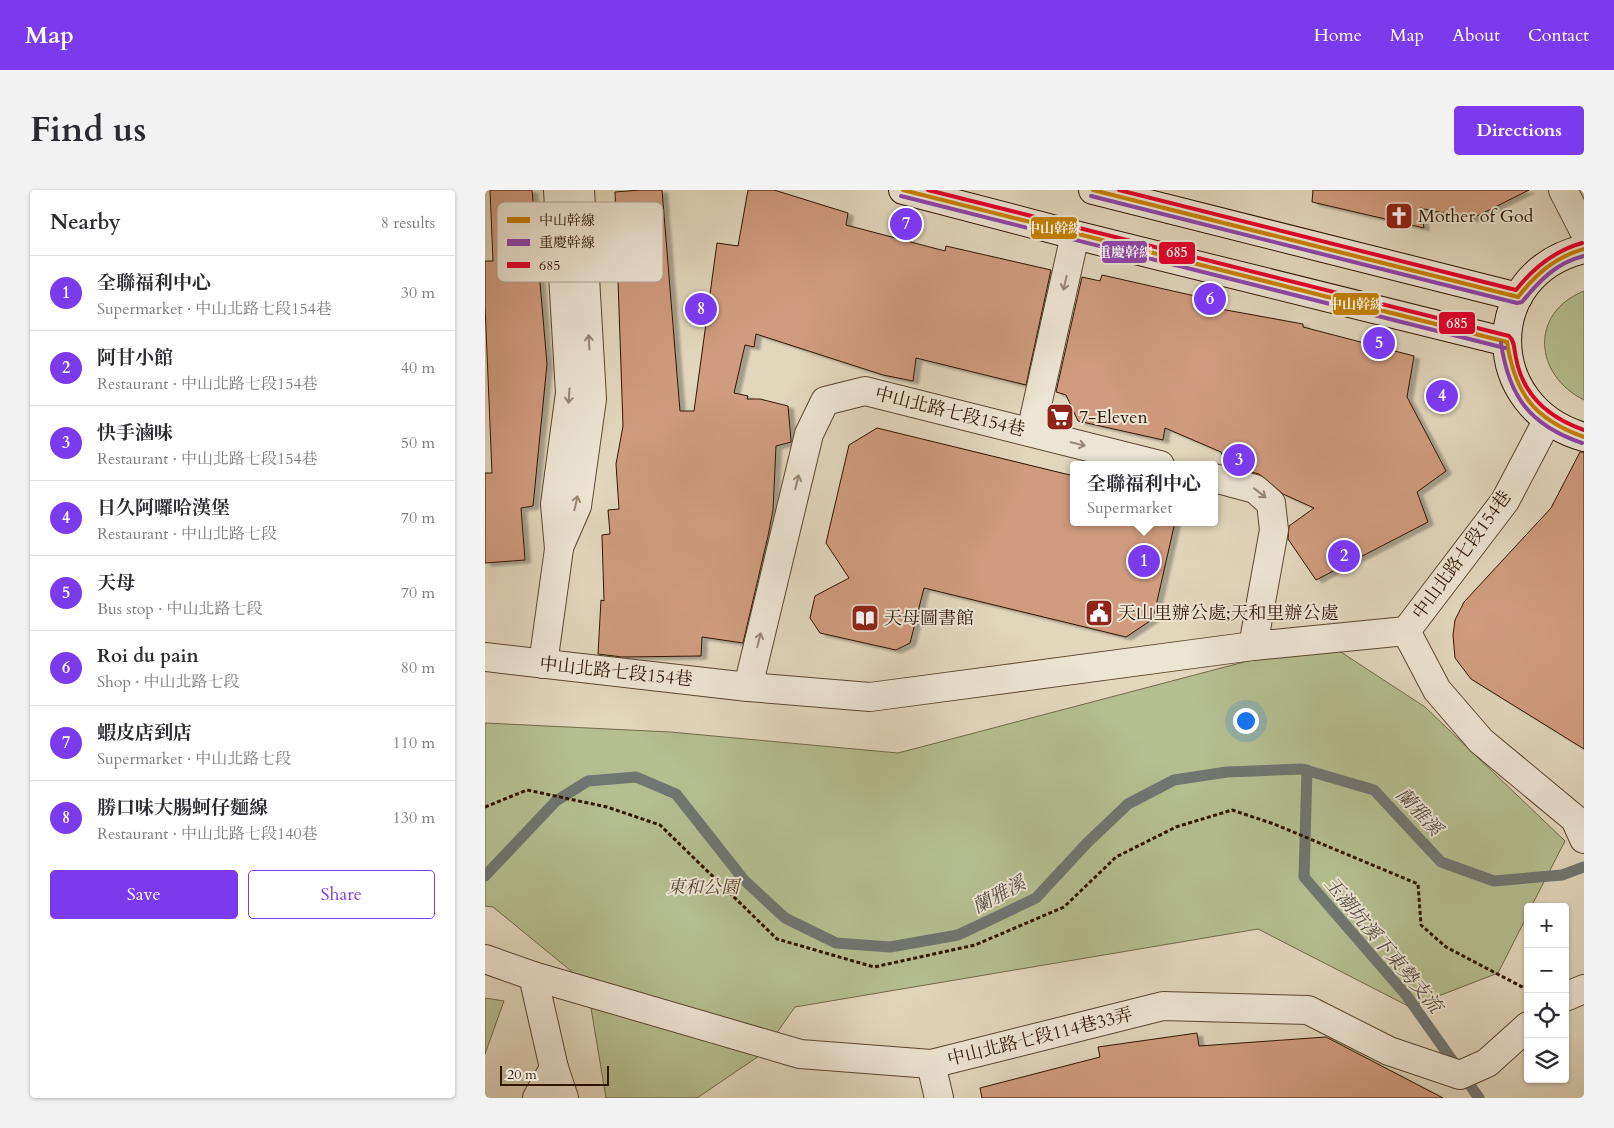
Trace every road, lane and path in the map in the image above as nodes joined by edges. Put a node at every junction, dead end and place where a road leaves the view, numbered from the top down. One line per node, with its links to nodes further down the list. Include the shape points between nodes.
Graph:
1 (903, 190): 5 (street)
2 (1093, 190): 9 (street)
3 (1563, 190): 4 (street)
4 (1584, 232)
5 (1075, 235): 10 (street); 12 (street, one-way to 12)
6 (1584, 249): 9 (street, via 1569,252 1549,263)
7 (563, 282): 16 (street, one-way to 16, via 570,393 555,504)
8 (585, 282): 16 (street, one-way to 8, via 577,506 592,398)
9 (1518, 297): 10 (street, via 1510,319)
10 (1507, 342): 11 (street, via 1509,365 1517,386 1530,406)
11 (1547, 421): 13 (street); 17 (street, 中山北路七段154巷, via 1505,501)
12 (1031, 432): 14 (street, 中山北路七段154巷, one-way to 14); 21 (street, 中山北路七段154巷, one-way to 12, via 809,434 825,401 865,391)
13 (1584, 437)
14 (1144, 461)
15 (1218, 479): 18 (street, one-way to 18, via 1255,489 1271,503 1274,530)
16 (559, 549): 20 (street)
17 (1407, 631): 18 (street, 中山北路七段154巷); 23 (street, via 1437,690 1475,734 1575,819)
18 (1253, 646): 21 (street, 中山北路七段154巷, via 870,697)
19 (485, 657): 20 (street, 中山北路七段154巷)
20 (543, 664): 21 (street, 中山北路七段154巷)
21 (748, 687)
22 (485, 807): 26 (path, via 527,790 591,804 660,825 777,939 874,967 975,945 1064,907 1116,857 1176,826 1232,810 1274,824 1418,884 1421,925 1446,947)
23 (1584, 839)
24 (485, 959): 25 (street, 中山北路七段114巷33弄)
25 (533, 976): 30 (street, 中山北路七段114巷33弄, via 800,1054); 31 (street)
26 (1524, 988)
27 (1584, 989): 28 (street)
28 (1569, 995)
29 (1524, 1030): 30 (street, 中山北路七段114巷33弄, via 1487,1063 1460,1074 1389,1051 1308,1010 1163,1006)
30 (931, 1064): 34 (street)
31 (554, 1068): 32 (street); 33 (street)
32 (537, 1098)
33 (564, 1098)
34 (939, 1098)

